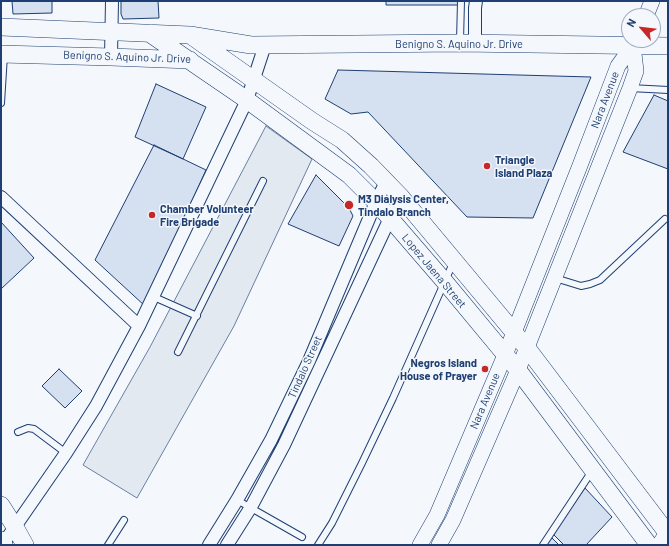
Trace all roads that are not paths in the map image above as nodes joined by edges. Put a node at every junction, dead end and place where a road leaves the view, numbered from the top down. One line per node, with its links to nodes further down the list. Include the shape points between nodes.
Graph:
1 (112, 1): 5 (street)
2 (461, 1): 8 (lane)
3 (476, 1): 8 (street)
4 (1, 27): 5 (main road, Benigno S. Aquino Jr. Drive)
5 (111, 31): 6 (main road, Benigno S. Aquino Jr. Drive); 14 (street)
6 (149, 33): 7 (main road, Benigno S. Aquino Jr. Drive); 16 (main road, Lopez Jaena Street)
7 (190, 35): 10 (main road, Benigno S. Aquino Jr. Drive); 15 (main road, Lopez Jaena Street)
8 (467, 43): 9 (main road, Benigno S. Aquino Jr. Drive); 10 (main road, Benigno S. Aquino Jr. Drive)
9 (621, 43)
10 (258, 45): 15 (main road, Benigno S. Aquino Jr. Drive); 17 (street)
11 (631, 48): 24 (street, Nara Avenue, via 618,66)
12 (634, 48): 18 (street, Nara Avenue, via 636,71)
13 (3, 54): 14 (main road, Benigno S. Aquino Jr. Drive); 21 (lane)
14 (111, 57): 16 (main road, Benigno S. Aquino Jr. Drive)
15 (222, 58): 16 (main road, Benigno S. Aquino Jr. Drive); 17 (main road, Lopez Jaena Street)
16 (189, 60): 20 (main road, Lopez Jaena Street)
17 (254, 80): 20 (street); 22 (main road, Lopez Jaena Street)
18 (630, 88): 19 (lane); 25 (street, Nara Avenue)
19 (668, 90)
20 (247, 100): 23 (main road, Lopez Jaena Street); 38 (street)
21 (1, 103)
22 (312, 121): 23 (main road); 27 (main road, Lopez Jaena Street, via 342,140)
23 (300, 139): 30 (main road, Lopez Jaena Street, via 349,176)
24 (579, 168): 25 (street); 31 (street, Nara Avenue)
25 (596, 175): 34 (street, Nara Avenue)
26 (263, 181): 39 (lane)
27 (386, 182): 29 (main road, Lopez Jaena Street); 30 (street, Tindalo Street)
28 (1, 197): 40 (street)
29 (401, 197): 32 (street, Tindalo Street); 35 (main road, Lopez Jaena Street)
30 (376, 202): 32 (main road, Lopez Jaena Street); 45 (street, Tindalo Street)
31 (561, 214): 34 (street); 41 (street, Nara Avenue)
32 (390, 218): 37 (main road, Lopez Jaena Street); 46 (street, Tindalo Street)
33 (665, 219): 36 (lane, via 600,280 581,286)
34 (578, 220): 36 (street, Nara Avenue)
35 (454, 260): 37 (lane); 41 (main road, Lopez Jaena Street)
36 (555, 278): 42 (street, Nara Avenue)
37 (445, 282): 44 (main road, Lopez Jaena Street); 67 (lane, via 362,463)
38 (154, 296): 39 (lane); 40 (street)
39 (197, 316): 43 (lane)
40 (139, 326): 51 (street, via 96,406)
41 (514, 332): 42 (main road, Lopez Jaena Street); 44 (street, Nara Avenue)
42 (527, 348): 47 (street, Nara Avenue); 61 (main road, Lopez Jaena Street)
43 (178, 352)
44 (505, 355): 47 (main road, Lopez Jaena Street); 56 (street, Nara Avenue)
45 (309, 361): 46 (street); 49 (street, Tindalo Street)
46 (320, 366): 50 (street, Tindalo Street)
47 (518, 370): 52 (main road, Lopez Jaena Street); 58 (street, Nara Avenue)
48 (18, 432): 51 (lane, via 28,428 34,429)
49 (271, 440): 50 (street); 53 (street, Tindalo Street)
50 (284, 445): 55 (street, Tindalo Street)
51 (66, 453): 59 (street)
52 (593, 469): 70 (lane); 71 (main road, Lopez Jaena Street)
53 (237, 500): 55 (lane); 65 (street, Tindalo Street)
54 (1, 505): 59 (main road)
55 (250, 507): 60 (lane); 66 (street, Tindalo Street)
56 (436, 515): 58 (street); 68 (street, Nara Avenue)
57 (124, 520): 64 (lane)
58 (452, 520): 69 (street, Nara Avenue)
59 (15, 527): 62 (street); 63 (main road)
60 (302, 537)
61 (665, 537)
62 (3, 543)
63 (25, 545)
64 (108, 545)
65 (209, 545)
66 (227, 545)
67 (318, 545)
68 (420, 545)
69 (439, 545)
70 (543, 545)
71 (649, 545)

